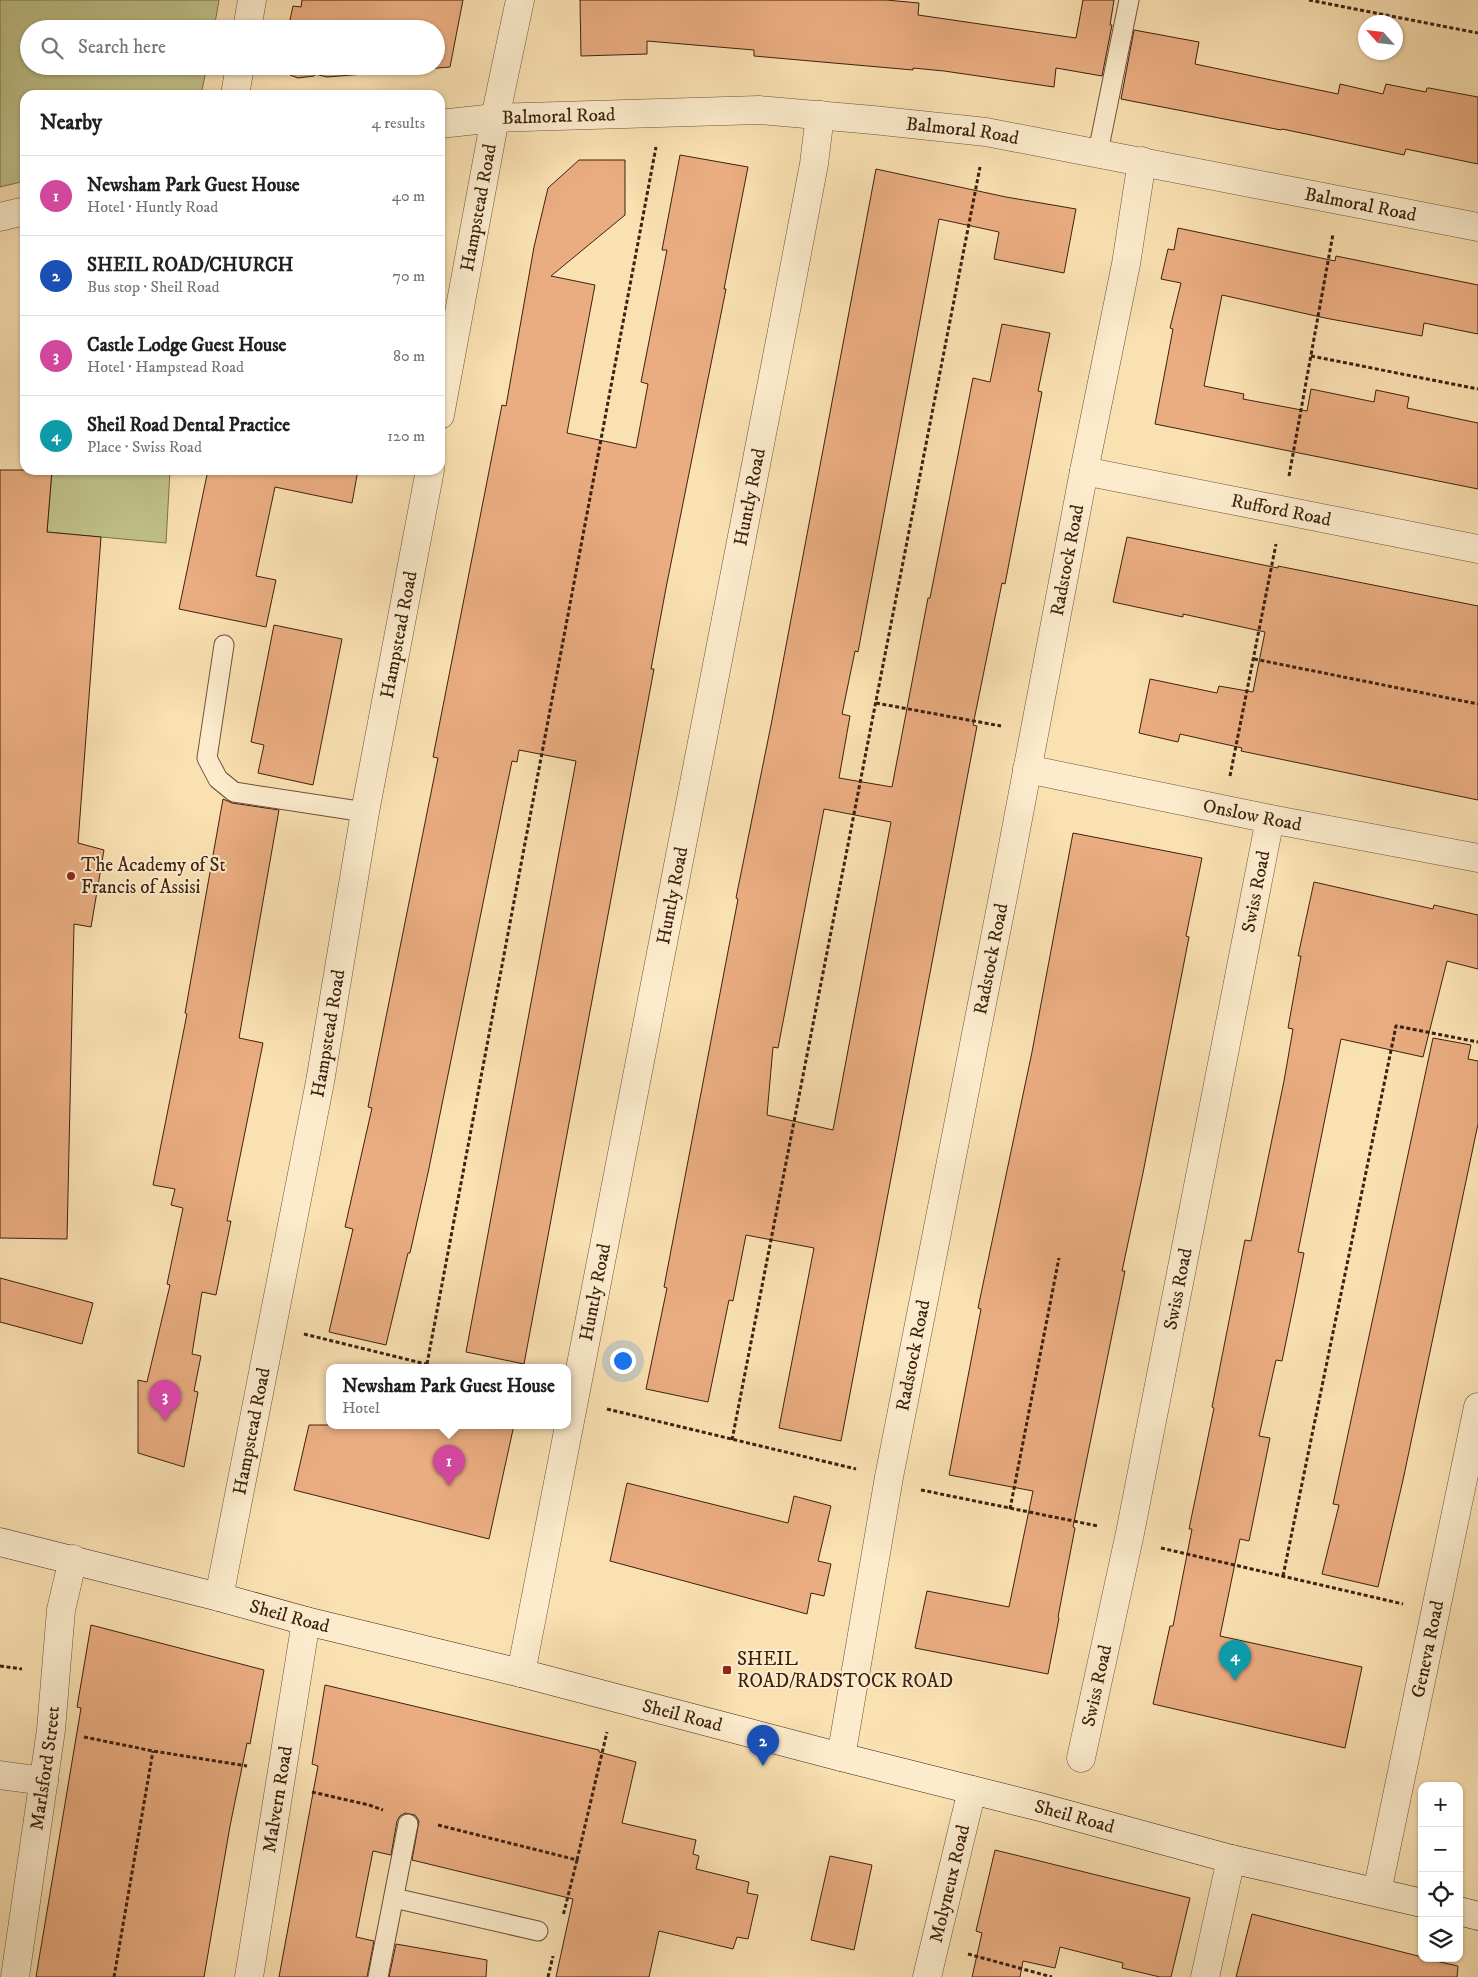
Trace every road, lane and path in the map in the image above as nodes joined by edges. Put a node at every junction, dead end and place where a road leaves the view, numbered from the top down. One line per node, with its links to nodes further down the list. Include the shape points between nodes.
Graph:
1 (252, 0): 5 (street)
2 (520, 0): 11 (street, Hampstead Road)
3 (1129, 0): 14 (lane)
4 (1309, 0): 6 (path)
5 (249, 20)
6 (1478, 33)
7 (238, 75): 8 (street)
8 (236, 90)
9 (661, 112): 10 (street, Balmoral Road, via 759,110); 11 (street, Balmoral Road); 37 (path)
10 (820, 115): 13 (street, Balmoral Road); 38 (street, Huntly Road, via 812,174)
11 (495, 118): 12 (street, Balmoral Road); 20 (street, Hampstead Road)
12 (445, 123)
13 (986, 132): 14 (street, Balmoral Road); 27 (path)
14 (1098, 152): 15 (street, Balmoral Road)
15 (1142, 160): 18 (street, Balmoral Road); 22 (street, Radstock Road, via 1126,264)
16 (20, 211): 17 (street)
17 (0, 217)
18 (1478, 227)
19 (1312, 356): 21 (path)
20 (445, 388)
21 (1478, 389)
22 (1084, 471): 24 (street, Rufford Road); 29 (street, Radstock Road)
23 (429, 475): 31 (street, Hampstead Road)
24 (1478, 549)
25 (224, 645): 31 (lane, via 207,758 218,778 234,792)
26 (1254, 659): 28 (path)
27 (876, 703): 29 (path); 42 (path)
28 (1478, 704)
29 (1034, 732): 30 (street, Radstock Road)
30 (1027, 769): 32 (street, Onslow Road); 43 (street, Radstock Road)
31 (366, 812): 36 (street, Hampstead Road, via 320,1082)
32 (1270, 819): 33 (street, Onslow Road); 45 (street, Swiss Road)
33 (1478, 858)
34 (1478, 1042): 48 (path, via 1396,1026)
35 (1059, 1258): 44 (path)
36 (272, 1326): 37 (path); 49 (street, Hampstead Road)
37 (427, 1364)
38 (575, 1401): 40 (street, Huntly Road); 42 (path)
39 (1478, 1407): 50 (street, Geneva Road)
40 (571, 1421)
41 (569, 1429): 52 (street, Huntly Road)
42 (732, 1440): 43 (path)
43 (888, 1480): 44 (path); 56 (street, Radstock Road)
44 (1010, 1509): 45 (path)
45 (1130, 1537): 48 (path); 57 (street, Swiss Road)
46 (0, 1542): 47 (street, Sheil Road)
47 (72, 1560): 49 (street, Sheil Road); 54 (street, Marlsford Street, via 61,1610)
48 (1283, 1576): 50 (path)
49 (219, 1597): 51 (street, Sheil Road)
50 (1435, 1612): 65 (street, Geneva Road)
51 (306, 1621): 52 (street, Sheil Road); 59 (street, Malvern Road)
52 (521, 1673): 53 (street, Sheil Road)
53 (614, 1698): 56 (street, Sheil Road); 64 (path)
54 (51, 1730): 55 (path); 60 (street, Marlsford Street)
55 (153, 1751): 59 (path); 75 (path)
56 (841, 1757): 61 (street, Sheil Road)
57 (1081, 1758)
58 (0, 1774): 60 (street)
59 (281, 1778): 62 (path, via 396,1814); 76 (street, Malvern Road)
60 (44, 1781): 74 (street, Marlsford Street)
61 (972, 1790): 63 (street, Sheil Road); 72 (street, Molyneux Road)
62 (408, 1824): 64 (path, via 410,1818); 66 (lane)
63 (1231, 1859): 65 (street, Sheil Road); 81 (street)
64 (577, 1860): 70 (path)
65 (1377, 1892): 67 (street, Sheil Road)
66 (394, 1898): 71 (lane); 77 (lane)
67 (1418, 1902)
68 (1463, 1913): 69 (street)
69 (1478, 1916)
70 (562, 1923)
71 (538, 1931)
72 (934, 1945): 79 (street, Molyneux Road); 80 (path)
73 (555, 1950): 78 (path)
74 (15, 1977)
75 (114, 1977)
76 (249, 1977)
77 (378, 1977)
78 (548, 1977)
79 (926, 1977)
80 (1052, 1977)
81 (1205, 1977)

